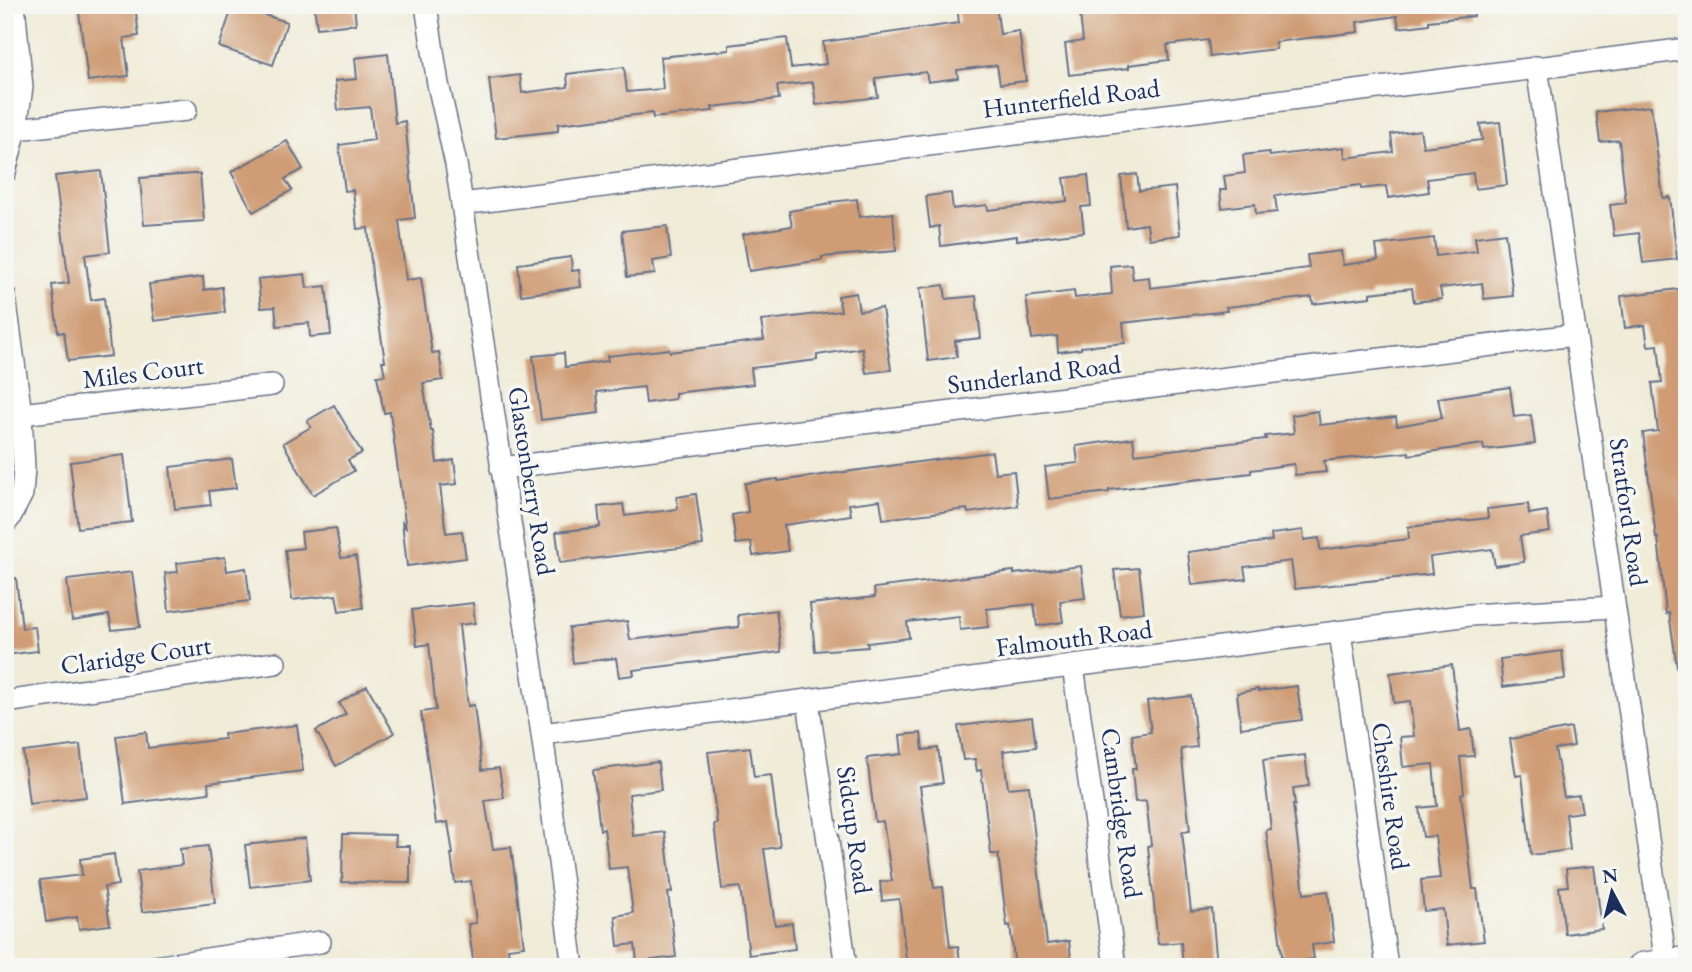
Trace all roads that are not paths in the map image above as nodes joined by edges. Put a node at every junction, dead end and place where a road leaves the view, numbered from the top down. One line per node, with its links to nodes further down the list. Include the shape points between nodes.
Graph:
1 (13, 5): 6 (street, via 22,87)
2 (426, 5): 8 (street, Glastonberry Road)
3 (1687, 49): 4 (street, Hunterfield Road)
4 (1537, 67): 8 (street, Hunterfield Road); 10 (street, Stratford Road)
5 (186, 110): 6 (street)
6 (16, 129): 7 (street)
7 (5, 172)
8 (463, 204): 13 (street, Glastonberry Road)
9 (5, 296): 12 (street)
10 (1574, 335): 13 (street, Sunderland Road); 15 (street, Stratford Road)
11 (272, 385): 12 (street, Miles Court)
12 (21, 414): 14 (street, via 22,494)
13 (502, 468): 21 (street, Glastonberry Road)
14 (5, 523)
15 (1614, 607): 16 (street, Falmouth Road, via 1470,615); 23 (street, Stratford Road)
16 (1340, 632): 18 (street, Falmouth Road); 28 (street, Cheshire Road)
17 (275, 663): 20 (street, Claridge Court)
18 (1073, 666): 19 (street, Falmouth Road); 27 (street, Cambridge Road)
19 (808, 701): 21 (street, Falmouth Road); 26 (street, Sidcup Road)
20 (5, 702)
21 (542, 734): 25 (street, Glastonberry Road)
22 (320, 942): 24 (street)
23 (1665, 964)
24 (154, 967)
25 (573, 967)
26 (846, 967)
27 (1115, 967)
28 (1387, 967)

